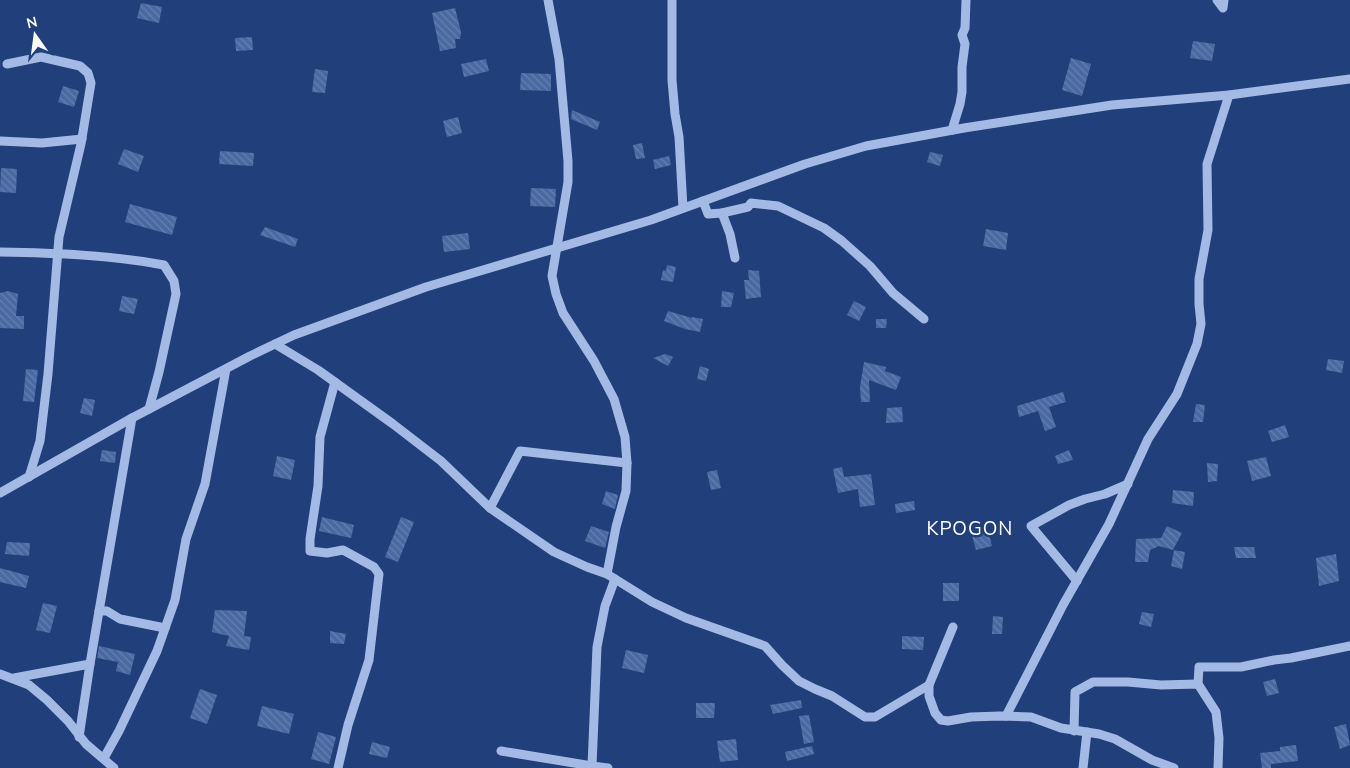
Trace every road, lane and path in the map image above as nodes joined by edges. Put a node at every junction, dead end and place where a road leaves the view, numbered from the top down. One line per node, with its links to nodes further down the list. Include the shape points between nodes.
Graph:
1 (548, 0): 15 (street, via 559,59 568,161 568,182)
2 (672, 0): 13 (street, via 672,80)
3 (966, 0): 9 (street, via 962,92)
4 (1217, 0): 5 (street, via 1223,8)
5 (1224, 0)
6 (7, 64): 10 (street, via 41,57 80,66 88,73 91,83)
7 (1350, 79): 8 (street)
8 (1230, 95): 9 (street, via 1112,104); 27 (street, via 1207,164 1208,230 1199,279 1201,324 1197,344 1178,394 1148,439)
9 (952, 130): 12 (street, via 866,146)
10 (82, 139): 11 (street, via 42,143); 17 (street)
11 (0, 141)
12 (702, 201): 13 (street); 14 (street, via 708,214)
13 (683, 208): 15 (street)
14 (722, 213): 18 (street); 19 (street, via 748,207 751,203 778,206 824,228 870,266 893,293)
15 (557, 248): 20 (street, via 426,287); 25 (street, via 552,276 556,294 563,313 614,399 625,437)
16 (0, 252): 17 (street)
17 (58, 253): 23 (street, via 164,265 174,281 176,294); 26 (street, via 40,441)
18 (735, 258)
19 (924, 320)
20 (275, 344): 21 (street); 22 (street)
21 (226, 369): 23 (street); 35 (street, via 206,484 186,539 175,600)
22 (334, 382): 29 (street, via 441,461); 50 (street, via 320,437 310,551 327,553 343,550 374,567 379,574 369,660)
23 (149, 409): 24 (street)
24 (132, 418): 26 (street); 33 (street)
25 (627, 463): 29 (street, via 520,451); 30 (street, via 626,491)
26 (29, 477): 28 (street)
27 (1128, 484): 32 (street, via 1110,524); 32 (street, via 1069,505 1030,526)
28 (0, 493)
29 (490, 508): 30 (street, via 554,552)
30 (607, 574): 31 (street)
31 (615, 579): 41 (street, via 686,618 765,646 799,681 832,696 865,717 875,717); 48 (street, via 605,606 597,647)
32 (1077, 581): 42 (street)
33 (99, 611): 35 (street, via 107,611 120,619); 37 (street)
34 (953, 627): 41 (street)
35 (165, 628): 47 (street, via 120,731)
36 (1350, 646): 40 (street, via 1241,668 1199,667)
37 (90, 664): 39 (street); 45 (street)
38 (0, 674): 39 (street)
39 (13, 678): 45 (street, via 29,685 47,700)
40 (1198, 684): 43 (street, via 1093,682 1074,692); 54 (street, via 1216,712)
41 (929, 685): 42 (street, via 929,696 941,720)
42 (1006, 716): 43 (street, via 1030,717)
43 (1074, 730): 44 (street)
44 (1087, 732): 52 (street); 53 (street, via 1115,739 1152,760)
45 (79, 737): 47 (street)
46 (501, 751): 48 (street)
47 (104, 758): 49 (street)
48 (592, 766): 51 (street)
49 (114, 768)
50 (338, 768)
51 (608, 768)
52 (1083, 768)
53 (1174, 768)
54 (1218, 768)

